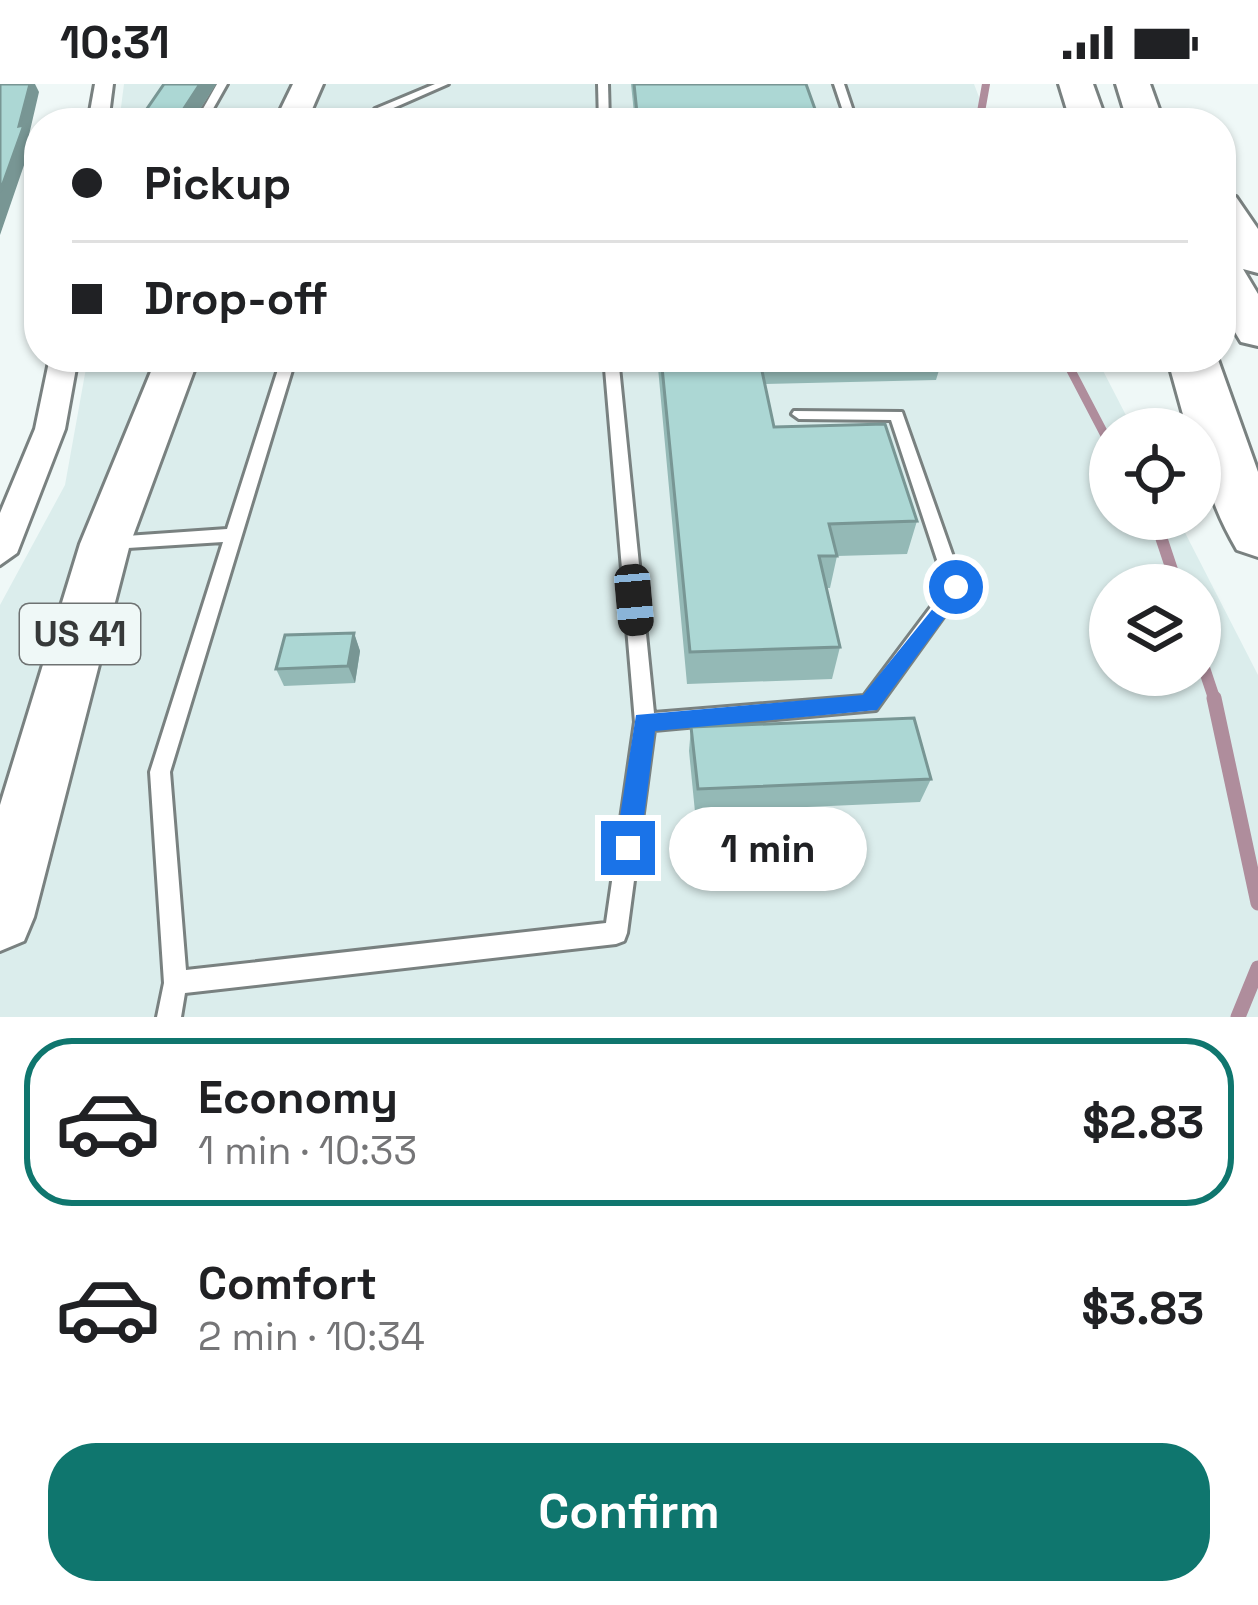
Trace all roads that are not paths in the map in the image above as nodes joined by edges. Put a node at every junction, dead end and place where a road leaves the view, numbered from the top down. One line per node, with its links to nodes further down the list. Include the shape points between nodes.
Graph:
1 (442, 84): 2 (lane)
2 (385, 108)
3 (1236, 228): 4 (highway)
4 (1258, 260)
5 (1236, 295): 6 (highway)
6 (1258, 332)
7 (61, 372): 18 (street, via 50,429)
8 (172, 372): 17 (main road, US 41)
9 (284, 372): 15 (lane)
10 (612, 372): 19 (lane)
11 (1199, 372): 16 (highway, via 1218,443)
12 (1205, 372): 14 (highway)
13 (799, 415): 19 (lane, via 897,415 956,587 869,704)
14 (1258, 452)
15 (234, 535): 17 (lane); 21 (lane, via 160,772)
16 (1258, 535)
17 (105, 544): 20 (main road, US 41)
18 (0, 554)
19 (644, 722): 21 (lane, via 616,932)
20 (0, 917)
21 (176, 983): 22 (lane)
22 (169, 1017)

